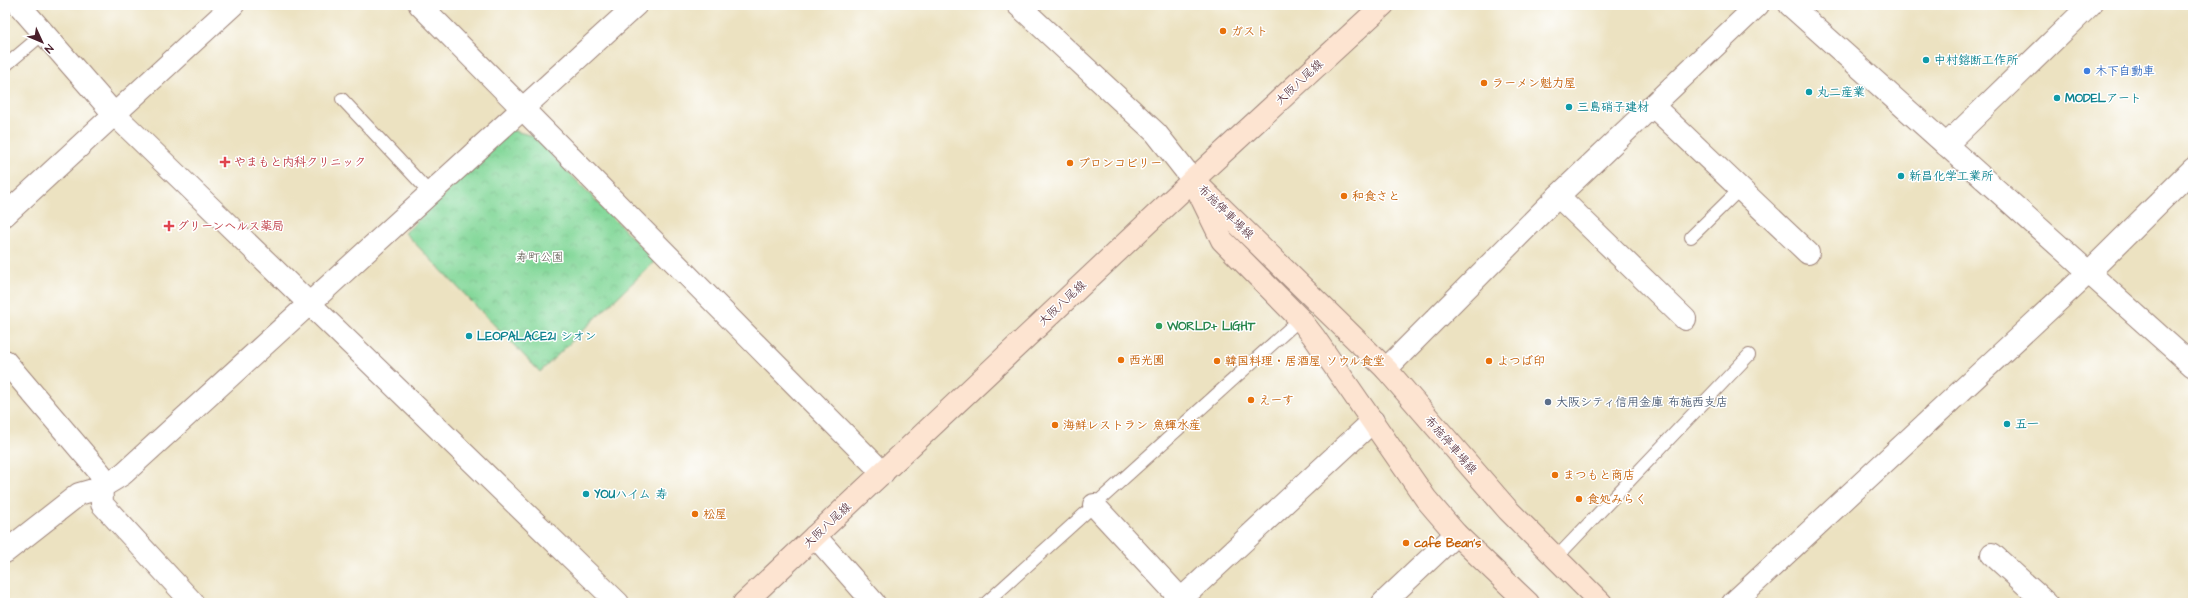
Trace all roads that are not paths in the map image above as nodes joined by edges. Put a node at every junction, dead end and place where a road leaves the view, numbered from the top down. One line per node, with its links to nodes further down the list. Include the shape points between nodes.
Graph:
1 (19, 5): 10 (street)
2 (233, 5): 15 (street)
3 (420, 5): 14 (street)
4 (636, 5): 14 (street)
5 (1018, 5): 18 (street, via 1156,133)
6 (1383, 5): 18 (main road, 大阪八尾線)
7 (1758, 5): 13 (street)
8 (1790, 5): 16 (street)
9 (2090, 5): 16 (street)
10 (44, 33): 11 (lane); 15 (street)
11 (5, 66)
12 (342, 98): 20 (lane)
13 (1653, 106): 19 (street); 21 (street)
14 (522, 107): 20 (street); 34 (street)
15 (115, 115): 22 (street); 26 (street)
16 (1946, 144): 25 (street)
17 (2193, 170): 25 (street)
18 (1192, 180): 28 (main road, 布施停車場線, via 1222,240); 32 (main road, 布施停車場線); 34 (main road, 大阪八尾線)
19 (1740, 189): 23 (lane); 24 (street)
20 (431, 194): 26 (street)
21 (1558, 196): 27 (street); 32 (street)
22 (5, 215)
23 (1691, 237)
24 (1808, 253)
25 (2088, 273): 31 (street); 51 (street)
26 (310, 302): 35 (street, via 123,474); 44 (street)
27 (1685, 318)
28 (1300, 319): 33 (main road, 布施停車場線); 36 (lane)
29 (1749, 355): 41 (lane)
30 (5, 361): 35 (street, via 101,474)
31 (2193, 366)
32 (1386, 369): 41 (main road, 布施停車場線, via 1508,510)
33 (1372, 421): 37 (main road, 布施停車場線, via 1426,500); 42 (street)
34 (883, 473): 38 (main road, 大阪八尾線)
35 (100, 488): 39 (street, via 79,494); 43 (street, via 102,504)
36 (1094, 505): 42 (street); 47 (lane)
37 (1456, 534): 48 (street); 49 (main road, 布施停車場線)
38 (815, 536): 45 (main road, 大阪八尾線); 46 (street)
39 (5, 552)
40 (1992, 554): 52 (street)
41 (1556, 558): 50 (main road, 布施停車場線)
42 (1179, 601)
43 (193, 603)
44 (618, 603)
45 (744, 603)
46 (874, 603)
47 (986, 603)
48 (1383, 603)
49 (1528, 603)
50 (1601, 603)
51 (1733, 603)
52 (2046, 603)

